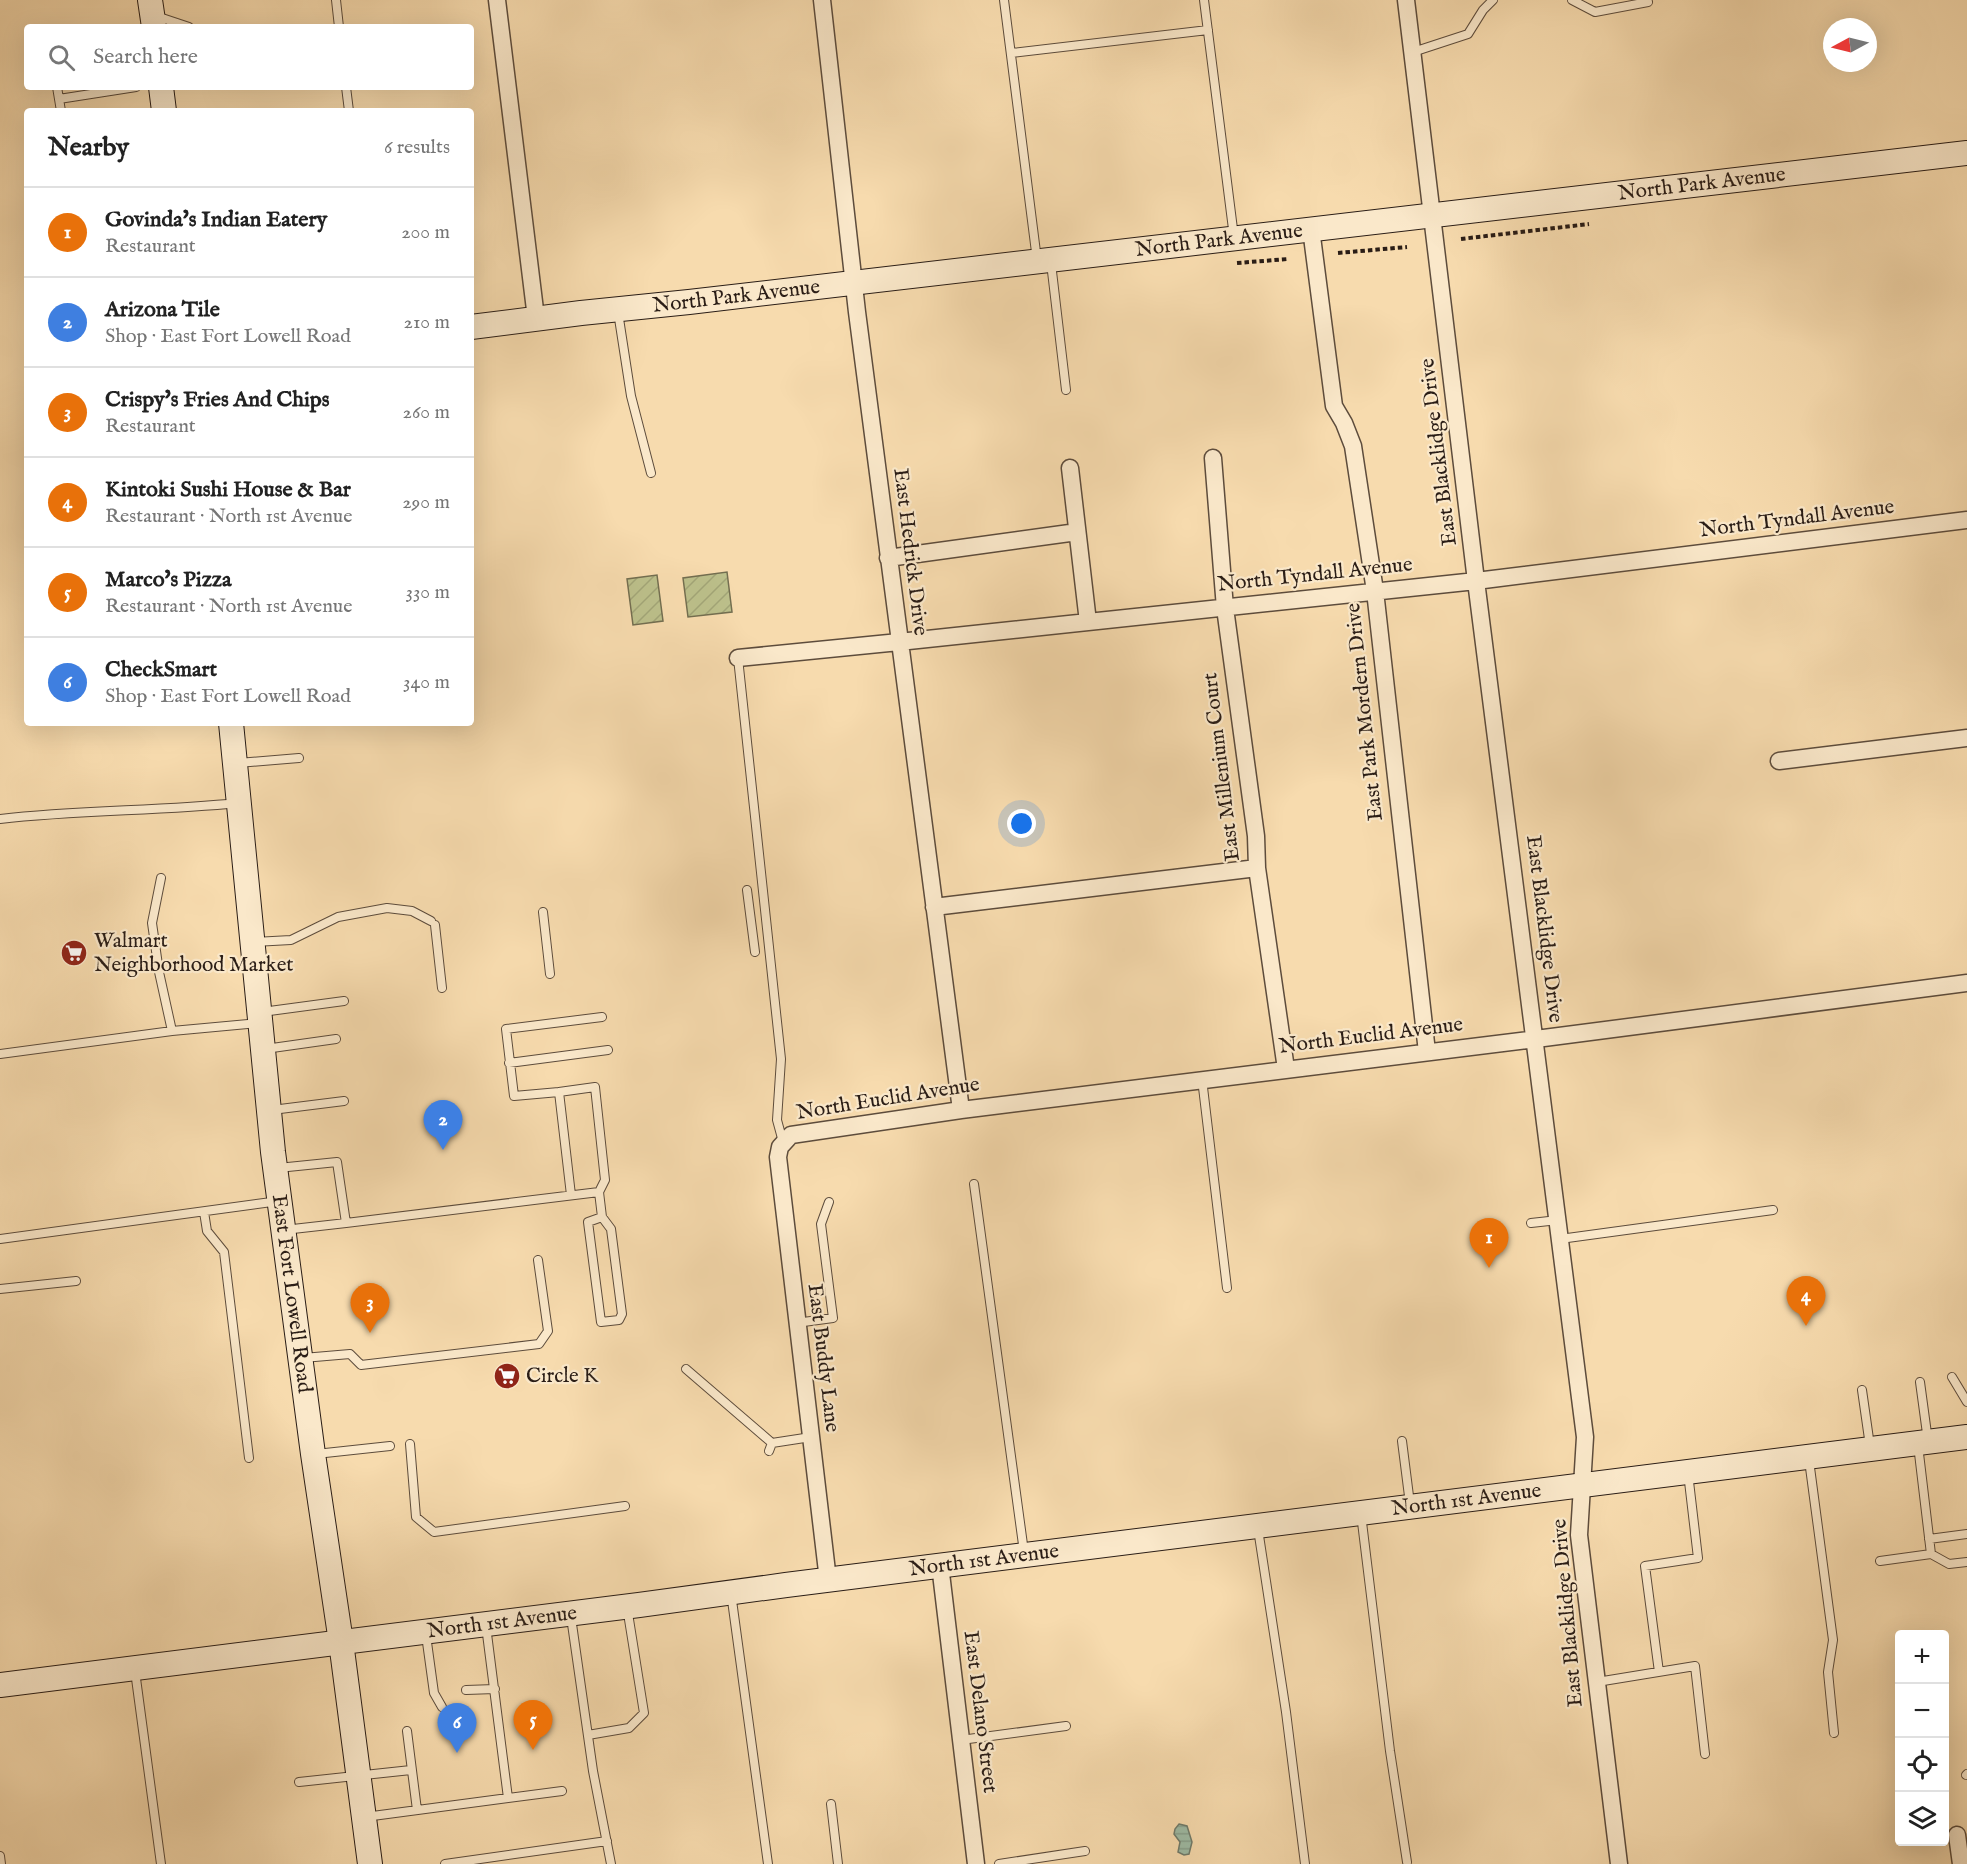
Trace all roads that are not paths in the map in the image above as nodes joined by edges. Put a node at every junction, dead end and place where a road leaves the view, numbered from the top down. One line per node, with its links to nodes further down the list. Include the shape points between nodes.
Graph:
1 (336, 0): 12 (lane)
2 (497, 0): 31 (street)
3 (822, 0): 29 (street, East Hedrick Drive)
4 (1004, 0): 15 (lane)
5 (1204, 0): 13 (lane)
6 (1406, 0): 14 (street, East Blacklidge Drive)
7 (1493, 0): 14 (lane, via 1468,34)
8 (1572, 0): 9 (lane, via 1595,12)
9 (1648, 2)
10 (152, 14): 11 (lane)
11 (180, 24)
12 (339, 24)
13 (1208, 30): 15 (lane); 27 (lane)
14 (1413, 52): 25 (street, East Blacklidge Drive)
15 (1011, 53): 28 (lane)
16 (58, 90): 20 (lane)
17 (117, 90): 20 (lane)
18 (161, 90): 22 (main road)
19 (346, 90): 23 (lane)
20 (59, 99): 21 (lane)
21 (60, 108)
22 (164, 108)
23 (350, 108)
24 (1967, 153): 25 (main road, North Park Avenue)
25 (1433, 215): 26 (main road, North Park Avenue); 40 (street, East Blacklidge Drive)
26 (1311, 229): 27 (main road, North Park Avenue); 41 (street, East Park Mordern Drive, via 1334,406 1353,446)
27 (1234, 238): 28 (main road, North Park Avenue)
28 (1044, 260): 29 (main road, North Park Avenue); 33 (lane)
29 (854, 283): 30 (main road, North Park Avenue); 39 (street, East Hedrick Drive)
30 (618, 309): 31 (main road, North Park Avenue); 36 (lane, via 631,396)
31 (536, 318): 32 (main road, North Park Avenue)
32 (474, 327)
33 (1066, 390)
34 (1213, 459): 42 (street, East Millenium Court)
35 (1070, 468): 38 (street)
36 (651, 473)
37 (1967, 520): 40 (street, North Tyndall Avenue)
38 (1077, 532): 39 (street); 43 (street)
39 (888, 558): 44 (street, East Hedrick Drive)
40 (1476, 581): 41 (street, North Tyndall Avenue); 68 (street, East Blacklidge Drive)
41 (1375, 591): 42 (street, North Tyndall Avenue); 71 (street, East Park Mordern Drive)
42 (1224, 608): 43 (street, North Tyndall Avenue); 53 (street, East Millenium Court, via 1256,836)
43 (1088, 622): 44 (street, North Tyndall Avenue)
44 (899, 642): 45 (street, North Tyndall Avenue); 56 (street, East Hedrick Drive)
45 (738, 657): 80 (lane, via 781,1059 777,1120)
46 (231, 726): 50 (main road, East Fort Lowell Road)
47 (1967, 738): 49 (street)
48 (298, 758): 50 (lane)
49 (1779, 761)
50 (235, 763): 51 (main road, East Fort Lowell Road)
51 (239, 803): 52 (lane); 58 (main road, East Fort Lowell Road)
52 (0, 819)
53 (1257, 868): 56 (street); 74 (street, East Millenium Court)
54 (161, 878): 66 (lane, via 152,923)
55 (747, 890): 59 (lane)
56 (934, 907): 79 (street, East Hedrick Drive)
57 (543, 912): 60 (lane)
58 (252, 942): 62 (lane, via 291,940 338,917 387,908 412,911 433,923); 65 (main road, East Fort Lowell Road)
59 (755, 952)
60 (550, 974)
61 (1967, 983): 68 (street, North Euclid Avenue)
62 (442, 988)
63 (344, 1001): 65 (lane)
64 (602, 1017): 73 (lane, via 506,1029)
65 (260, 1018): 66 (lane); 69 (main road, East Fort Lowell Road)
66 (172, 1031): 72 (lane)
67 (336, 1039): 69 (lane)
68 (1536, 1039): 71 (street, North Euclid Avenue); 90 (street, East Blacklidge Drive)
69 (262, 1050): 78 (main road, East Fort Lowell Road)
70 (608, 1050): 73 (lane)
71 (1427, 1052): 74 (street, North Euclid Avenue)
72 (0, 1054)
73 (510, 1063): 76 (lane, via 514,1096)
74 (1286, 1069): 75 (street, North Euclid Avenue)
75 (1202, 1079): 79 (street, North Euclid Avenue); 98 (lane)
76 (558, 1092): 83 (lane, via 595,1087 605,1180); 84 (lane)
77 (344, 1101): 78 (lane)
78 (268, 1110): 81 (main road, East Fort Lowell Road)
79 (961, 1110): 80 (street, North Euclid Avenue, via 805,1132 791,1135)
80 (783, 1142): 100 (street, East Buddy Lane, via 778,1157)
81 (275, 1168): 85 (main road, East Fort Lowell Road); 91 (lane, via 337,1162)
82 (974, 1184): 126 (lane)
83 (599, 1192): 84 (lane); 89 (lane)
84 (571, 1195): 91 (lane)
85 (279, 1201): 88 (lane); 93 (main road, East Fort Lowell Road)
86 (829, 1202): 100 (lane, via 821,1224 833,1318)
87 (1773, 1210): 95 (lane)
88 (204, 1212): 94 (lane); 116 (lane, via 207,1231 224,1252)
89 (602, 1217): 89 (lane, via 588,1222 601,1322 619,1320 622,1314 611,1229)
90 (1558, 1220): 92 (lane); 95 (street, East Blacklidge Drive)
91 (346, 1223): 93 (lane)
92 (1531, 1223)
93 (283, 1230): 101 (main road, East Fort Lowell Road)
94 (0, 1239)
95 (1560, 1239): 118 (street, East Blacklidge Drive, via 1585,1437)
96 (538, 1260): 101 (lane, via 548,1331 539,1344 361,1365 350,1354)
97 (76, 1281): 99 (lane)
98 (1227, 1288)
99 (0, 1289)
100 (796, 1323): 107 (street, East Buddy Lane)
101 (300, 1359): 114 (main road, East Fort Lowell Road)
102 (686, 1369): 107 (lane, via 770,1447)
103 (1952, 1377): 106 (lane)
104 (1920, 1382): 110 (lane)
105 (1862, 1390): 113 (lane)
106 (1967, 1402)
107 (811, 1437): 130 (street, East Buddy Lane)
108 (1967, 1437): 110 (main road, North 1st Avenue)
109 (1402, 1441): 120 (lane)
110 (1923, 1443): 113 (main road, North 1st Avenue); 124 (lane)
111 (410, 1444): 119 (lane, via 416,1517 434,1532)
112 (390, 1446): 114 (lane)
113 (1870, 1449): 115 (main road, North 1st Avenue)
114 (313, 1454): 136 (main road, East Fort Lowell Road)
115 (1809, 1457): 117 (main road, North 1st Avenue); 146 (lane, via 1833,1640 1828,1672)
116 (249, 1458)
117 (1688, 1473): 118 (main road, North 1st Avenue); 138 (lane, via 1698,1558 1645,1566)
118 (1582, 1486): 120 (main road, North 1st Avenue); 139 (street, East Blacklidge Drive, via 1579,1535)
119 (625, 1506)
120 (1410, 1507): 121 (main road, North 1st Avenue)
121 (1361, 1513): 122 (main road, North 1st Avenue); 162 (lane)
122 (1257, 1527): 126 (main road, North 1st Avenue); 172 (lane)
123 (1967, 1534): 124 (lane)
124 (1929, 1539): 125 (lane)
125 (1931, 1554): 127 (lane); 128 (lane, via 1949,1564)
126 (1025, 1556): 129 (main road, North 1st Avenue)
127 (1880, 1562)
128 (1967, 1562)
129 (940, 1565): 130 (main road, North 1st Avenue); 148 (street, East Delano Street)
130 (828, 1580): 131 (main road, North 1st Avenue)
131 (731, 1593): 132 (main road, North 1st Avenue); 168 (lane)
132 (627, 1606): 133 (main road, North 1st Avenue); 147 (lane, via 644,1713 630,1728)
133 (571, 1613): 134 (main road, North 1st Avenue); 147 (lane)
134 (486, 1624): 135 (main road, North 1st Avenue); 141 (lane)
135 (426, 1631): 136 (main road, North 1st Avenue); 143 (lane, via 434,1693)
136 (341, 1642): 137 (main road, North 1st Avenue); 151 (main road, East Fort Lowell Road)
137 (135, 1668): 140 (main road, North 1st Avenue); 164 (lane)
138 (1659, 1672): 139 (lane); 149 (lane, via 1695,1666)
139 (1597, 1682): 173 (street, East Blacklidge Drive)
140 (0, 1685)
141 (495, 1689): 142 (lane); 154 (lane)
142 (466, 1690)
143 (442, 1707)
144 (1066, 1726): 148 (lane)
145 (407, 1731): 150 (lane)
146 (1834, 1733)
147 (588, 1735): 159 (lane)
148 (961, 1740): 170 (street, East Delano Street)
149 (1705, 1754)
150 (411, 1770): 151 (lane); 156 (lane)
151 (359, 1777): 152 (lane); 157 (main road, East Fort Lowell Road)
152 (299, 1782)
153 (562, 1791): 154 (lane)
154 (508, 1798): 156 (lane)
155 (831, 1804): 169 (lane)
156 (417, 1810): 157 (lane)
157 (364, 1817): 165 (main road, East Fort Lowell Road)
158 (1957, 1835): 174 (street)
159 (607, 1841): 166 (lane); 167 (lane)
160 (1085, 1851): 171 (lane)
161 (0, 1856): 163 (lane)
162 (1407, 1862)
163 (1, 1864)
164 (161, 1864)
165 (370, 1864)
166 (445, 1864)
167 (610, 1864)
168 (768, 1864)
169 (838, 1864)
170 (976, 1864)
171 (999, 1864)
172 (1305, 1864)
173 (1619, 1864)
174 (1961, 1864)

